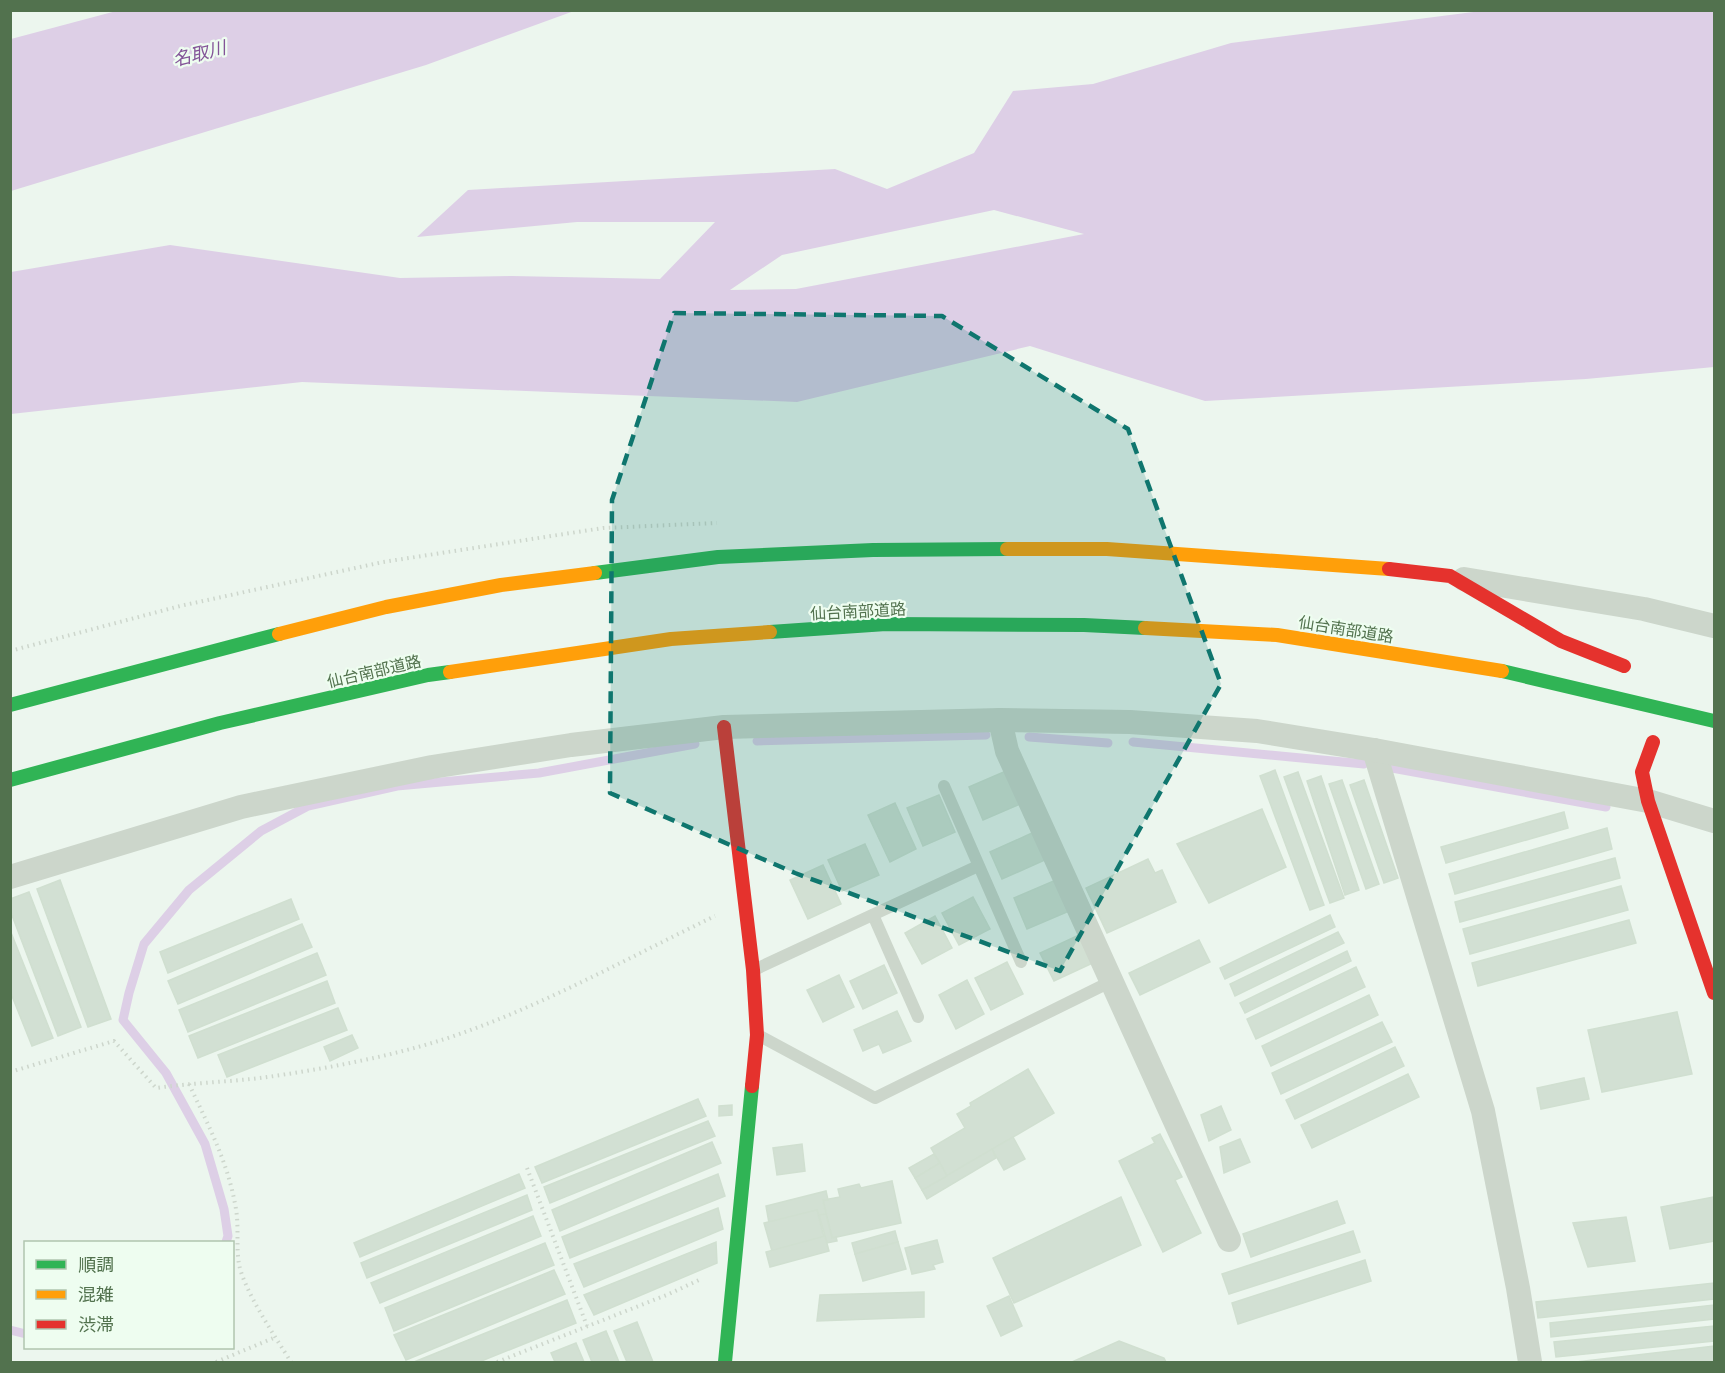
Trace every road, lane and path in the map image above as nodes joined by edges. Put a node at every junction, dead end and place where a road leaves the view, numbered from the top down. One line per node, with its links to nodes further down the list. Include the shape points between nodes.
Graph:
1 (1450, 576): 2 (street, via 1644,609); 3 (main road, via 1561,641); 4 (main road, via 1368,566 1107,549 873,550 718,557 501,585 386,607)
2 (1714, 626)
3 (1624, 666)
4 (10, 705)
5 (1000, 720): 7 (street); 9 (street, via 1130,722 1257,731); 20 (street, via 1007,751)
6 (1714, 721): 10 (main road, 仙台南部道路, via 1483,667 1278,635 1084,625 886,624 670,639 428,675 220,723)
7 (724, 727): 15 (street, via 432,767 252,804); 16 (main road)
8 (1653, 742): 12 (main road, via 1642,772)
9 (1374, 750): 12 (street); 35 (street, via 1483,1111)
10 (10, 780)
11 (944, 786): 14 (lane)
12 (1648, 801): 13 (street); 21 (main road)
13 (1714, 821)
14 (978, 866): 17 (lane); 18 (lane)
15 (10, 877)
16 (746, 902): 19 (main road); 25 (path, via 467,1032 317,1069)
17 (873, 915): 19 (lane); 22 (lane)
18 (1021, 962)
19 (753, 970): 23 (main road)
20 (1112, 981): 23 (lane, via 874,1098); 27 (street)
21 (1714, 993)
22 (918, 1017)
23 (757, 1035): 28 (main road)
24 (10, 1072): 25 (path, via 114,1041 156,1088)
25 (189, 1084): 30 (path, via 219,1145 228,1175 236,1209 239,1264)
26 (527, 1168): 29 (path)
27 (1229, 1240)
28 (734, 1263): 29 (path); 34 (main road)
29 (587, 1326): 33 (path)
30 (276, 1337): 31 (path); 32 (path)
31 (216, 1362)
32 (291, 1362)
33 (496, 1362)
34 (725, 1362)
35 (1530, 1362)

